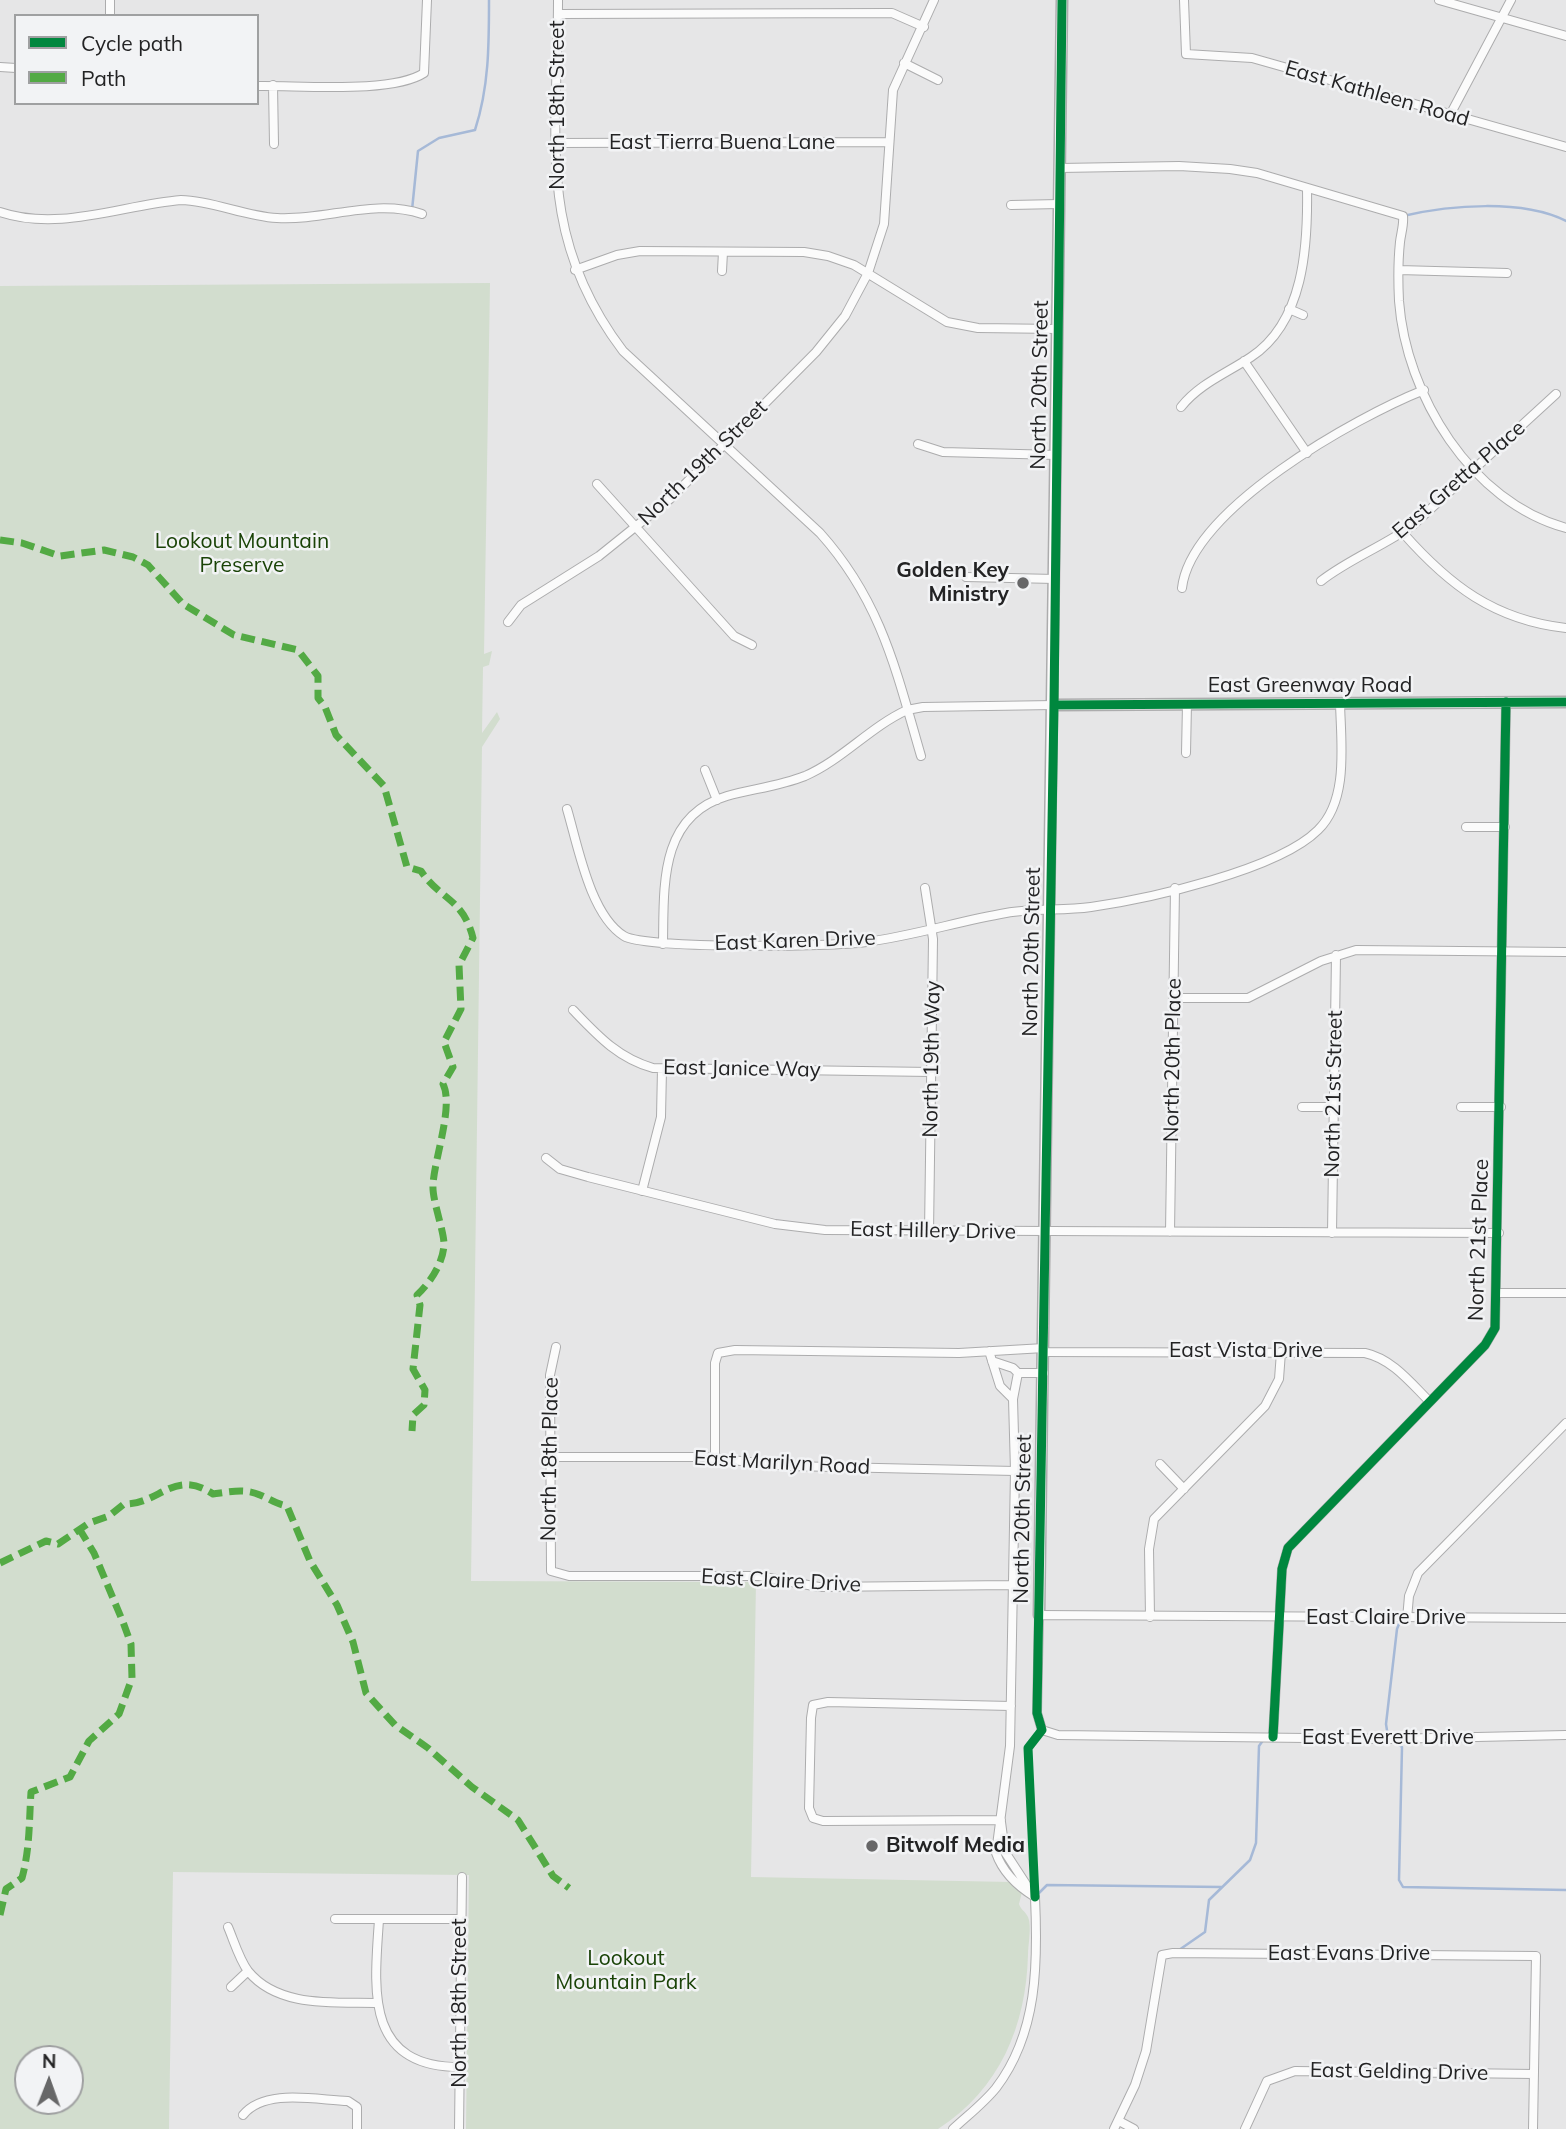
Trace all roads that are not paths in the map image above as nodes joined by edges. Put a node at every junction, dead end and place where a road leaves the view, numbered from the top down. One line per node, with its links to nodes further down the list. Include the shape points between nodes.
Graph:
1 (427, 0): 14 (street, via 424,73 413,80 386,85)
2 (558, 0): 8 (street, North 18th Street)
3 (934, 0): 10 (street, North 19th Street)
4 (1062, 0): 21 (street, North 20th Street)
5 (1184, 0): 16 (street, East Kathleen Road, via 1186,54 1252,58)
6 (1439, 0): 9 (street)
7 (1511, 0): 9 (street)
8 (558, 14): 10 (street, via 892,13); 18 (street, North 18th Street)
9 (1501, 18): 11 (street); 16 (street)
10 (924, 27): 12 (street, North 19th Street)
11 (1566, 36)
12 (904, 63): 13 (street); 17 (street, North 19th Street, via 890,104)
13 (938, 80)
14 (273, 85): 15 (street); 19 (street)
15 (259, 86)
16 (1450, 115): 20 (street, East Kathleen Road)
17 (888, 142): 18 (street, East Tierra Buena Lane); 32 (street, North 19th Street, via 885,217)
18 (556, 143): 28 (street, North 18th Street, via 559,205)
19 (274, 144)
20 (1566, 147)
21 (1060, 167): 22 (street, via 1218,168 1256,173); 23 (street, North 20th Street)
22 (1307, 189): 30 (street, via 1404,216); 33 (street, via 1304,251)
23 (1059, 204): 24 (street); 35 (street, North 20th Street)
24 (1012, 205)
25 (0, 212): 26 (street, via 63,219 181,200 273,218 360,209)
26 (422, 214)
27 (723, 252): 28 (street, via 640,251); 29 (street); 32 (street, via 804,252 828,256)
28 (575, 270): 41 (street, North 18th Street, via 604,326 623,351)
29 (722, 271)
30 (1399, 271): 31 (street); 37 (street, via 1405,334)
31 (1507, 272)
32 (868, 273): 35 (street, via 947,322 978,328); 41 (street, North 19th Street, via 831,335)
33 (1289, 309): 34 (street); 36 (street, via 1272,340)
34 (1303, 315)
35 (1058, 329): 43 (street, North 20th Street)
36 (1244, 361): 39 (street, via 1196,390); 42 (street)
37 (1424, 390): 42 (street, via 1354,422); 44 (street, via 1453,445)
38 (1556, 394): 44 (street, East Gretta Place)
39 (1181, 407)
40 (918, 444): 43 (street, via 943,453)
41 (724, 446): 47 (street, North 19th Street); 61 (street, via 820,533 859,582 893,662)
42 (1307, 453): 52 (street, via 1220,521 1186,566)
43 (1057, 455): 50 (street, North 20th Street)
44 (1476, 470): 46 (street, via 1514,504); 48 (street, East Gretta Place)
45 (597, 484): 47 (street)
46 (1566, 528)
47 (635, 529): 53 (street, North 19th Street, via 521,605); 55 (street, via 734,636)
48 (1402, 533): 51 (street, East Gretta Place); 54 (street, via 1444,577 1475,598 1524,619)
49 (966, 577): 50 (street)
50 (1055, 579): 60 (street, North 20th Street)
51 (1321, 581)
52 (1182, 588)
53 (508, 622)
54 (1566, 628)
55 (752, 645)
56 (1507, 702): 57 (street, East Greenway Road); 59 (street, East Greenway Road); 68 (street, North 21st Place)
57 (1566, 702)
58 (1186, 704): 59 (street, East Greenway Road); 60 (street, East Greenway Road); 62 (street)
59 (1340, 704): 70 (street, East Karen Drive, via 1339,793 1334,811 1304,843 1282,855)
60 (1054, 705): 61 (street, East Greenway Road); 71 (street, North 20th Street)
61 (907, 710): 63 (street); 65 (street, East Greenway Road, via 803,777)
62 (1186, 753)
63 (921, 756)
64 (705, 770): 65 (street)
65 (717, 800): 73 (street, via 685,824 670,850 664,882)
66 (567, 808): 73 (street, East Karen Drive, via 602,915 625,937)
67 (1466, 827): 68 (street)
68 (1505, 827): 74 (street, North 21st Place)
69 (925, 888): 72 (street, North 19th Way)
70 (1175, 888): 71 (street, East Karen Drive, via 1100,906); 77 (street, North 20th Place)
71 (1051, 910): 72 (street, East Karen Drive, via 1007,913); 88 (street, North 20th Street)
72 (932, 928): 73 (street, East Karen Drive, via 857,943); 80 (street, North 19th Way)
73 (663, 944)
74 (1503, 952): 75 (street); 76 (street, via 1356,950); 84 (street, North 21st Place)
75 (1566, 952)
76 (1336, 955): 77 (street, via 1248,998); 82 (street, North 21st Street)
77 (1174, 998): 89 (street, North 20th Place)
78 (573, 1010): 79 (street, East Janice Way, via 611,1049)
79 (662, 1069): 80 (street, East Janice Way); 86 (street, via 661,1117)
80 (931, 1072): 87 (street, North 19th Way)
81 (1302, 1107): 82 (street)
82 (1334, 1107): 90 (street, North 21st Street)
83 (1461, 1107): 84 (street)
84 (1501, 1107): 91 (street, North 21st Place)
85 (546, 1158): 86 (street, East Hillery Drive, via 560,1169)
86 (642, 1191): 87 (street, East Hillery Drive, via 786,1227)
87 (929, 1232): 88 (street, East Hillery Drive)
88 (1045, 1232): 89 (street, East Hillery Drive); 96 (street, North 20th Street)
89 (1170, 1232): 90 (street, East Hillery Drive)
90 (1332, 1233): 91 (street, East Hillery Drive)
91 (1499, 1233): 92 (street, North 21st Place)
92 (1498, 1293): 93 (street); 104 (street, North 21st Place, via 1491,1337)
93 (1566, 1293)
94 (556, 1347): 106 (street, North 18th Place, via 550,1375)
95 (1012, 1348): 96 (street, East Vista Drive); 97 (street, East Vista Drive); 100 (street)
96 (1044, 1350): 98 (street, East Vista Drive); 102 (street, North 20th Street)
97 (989, 1351): 99 (street); 107 (street, East Vista Drive, via 718,1353)
98 (1281, 1352): 104 (street, East Vista Drive, via 1378,1356); 110 (street, via 1272,1397)
99 (992, 1361): 100 (street); 103 (street, via 1000,1386)
100 (1008, 1366): 101 (street)
101 (1017, 1373): 102 (street); 103 (street)
102 (1044, 1373): 115 (street, North 20th Street)
103 (1013, 1399): 109 (street)
104 (1429, 1401): 117 (street, North 21st Place, via 1292,1542 1282,1569)
105 (1566, 1423): 111 (street)
106 (549, 1457): 107 (street, East Marilyn Road); 113 (street, North 18th Place)
107 (715, 1458): 109 (street, East Marilyn Road, via 788,1466)
108 (1160, 1464): 110 (street)
109 (1015, 1471): 114 (street)
110 (1184, 1489): 116 (street, via 1154,1519 1149,1549)
111 (1496, 1494): 112 (street); 119 (street, via 1418,1573 1409,1596)
112 (1503, 1501)
113 (551, 1571): 114 (street, East Claire Drive, via 569,1576 759,1576 819,1587)
114 (1011, 1586): 120 (street)
115 (1039, 1615): 116 (street, East Claire Drive); 121 (street, North 20th Street, via 1037,1713)
116 (1150, 1617): 117 (street, East Claire Drive)
117 (1279, 1617): 119 (street, East Claire Drive); 123 (street, North 21st Place)
118 (1566, 1618): 119 (street, East Claire Drive)
119 (1408, 1619)
120 (1011, 1706): 124 (street); 124 (street, via 828,1702 813,1706 809,1808 813,1818)
121 (1042, 1730): 123 (street, East Everett Drive, via 1058,1735)
122 (1566, 1735): 123 (street, East Everett Drive)
123 (1273, 1737)
124 (1001, 1820): 139 (street, via 995,1841 1000,1866 1019,1888 1035,1897 1035,1975 1024,2037 996,2088)
125 (461, 1877): 127 (street, North 18th Street)
126 (335, 1919): 128 (street)
127 (461, 1919): 128 (street); 133 (street, North 18th Street)
128 (379, 1920): 132 (street)
129 (228, 1927): 130 (street)
130 (248, 1971): 131 (street); 132 (street, via 281,1994 304,2001)
131 (231, 1987)
132 (376, 2003): 133 (street, via 391,2037 413,2061)
133 (460, 2067): 138 (street, North 18th Street)
134 (1534, 2074): 136 (street, East Evans Drive, via 1536,1956 1162,1955 1146,2051); 141 (street, East Gelding Drive, via 1295,2071 1267,2081); 142 (street)
135 (243, 2115): 137 (street, via 251,2105 267,2099 348,2101 357,2107)
136 (1116, 2125): 140 (street)
137 (358, 2129)
138 (459, 2129)
139 (953, 2129)
140 (1134, 2129)
141 (1245, 2129)
142 (1533, 2129)

